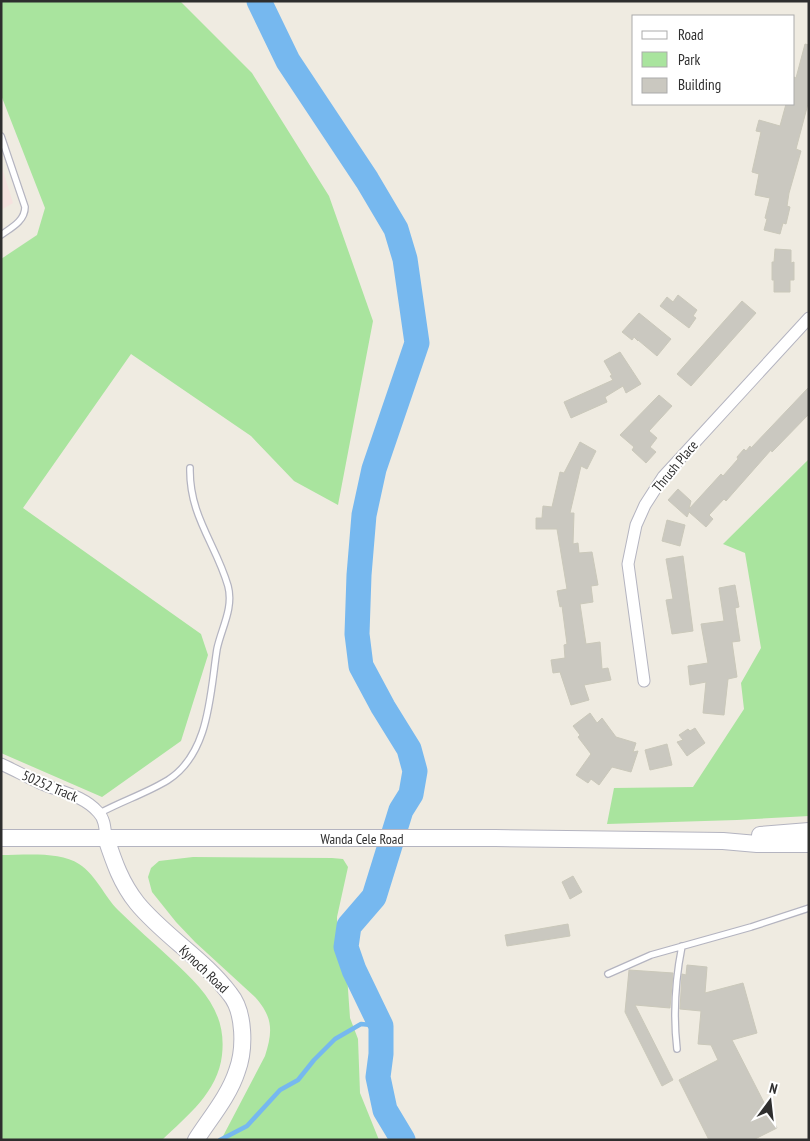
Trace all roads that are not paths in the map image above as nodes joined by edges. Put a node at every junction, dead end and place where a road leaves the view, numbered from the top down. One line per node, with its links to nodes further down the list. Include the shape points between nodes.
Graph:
1 (1, 136): 2 (lane, via 25,212 20,221)
2 (1, 235)
3 (809, 318): 5 (street, Thrush Place, via 663,477 645,505 636,525 628,564)
4 (190, 468): 7 (lane, via 196,512 224,573 229,604 206,717 196,746 169,779)
5 (644, 681)
6 (1, 764): 7 (street, 50252 Track, via 82,799)
7 (100, 813): 10 (street)
8 (809, 831): 11 (street, Wanda Cele Road)
9 (1, 838): 10 (street, Wanda Cele Road)
10 (106, 838): 11 (street, Wanda Cele Road); 17 (street, Kynoch Road, via 123,883 138,903 232,995 238,1011 242,1027 238,1070 231,1087)
11 (723, 841): 12 (street, Wanda Cele Road)
12 (809, 844)
13 (809, 908): 14 (lane)
14 (682, 946): 15 (lane, via 651,955); 16 (lane, via 675,999)
15 (608, 974)
16 (677, 1049)
17 (196, 1140)

